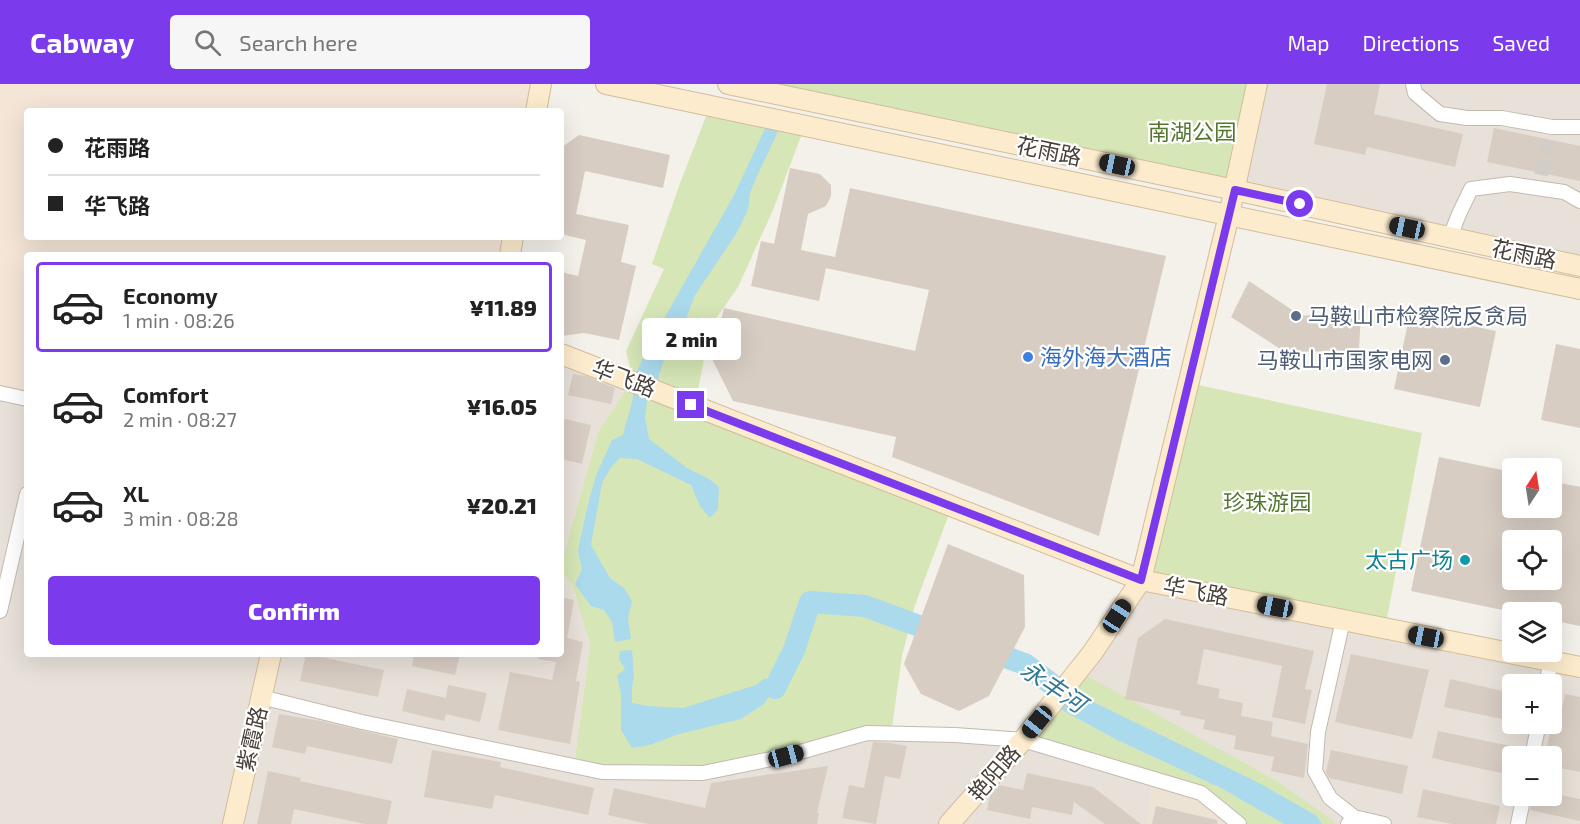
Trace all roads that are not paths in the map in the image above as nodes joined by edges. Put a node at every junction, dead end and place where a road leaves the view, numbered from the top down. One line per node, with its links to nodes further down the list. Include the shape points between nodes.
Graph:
1 (541, 84): 6 (street)
2 (606, 84): 10 (street)
3 (728, 84): 8 (street, 花雨路)
4 (1257, 84): 8 (street, 艳阳路)
5 (1413, 84): 7 (street, via 1415,93 1440,114 1502,118 1550,132)
6 (537, 108)
7 (1580, 127)
8 (1235, 190): 10 (street, 艳阳路); 11 (street, 花雨路)
9 (1580, 201): 11 (street, via 1540,182 1471,189)
10 (1229, 215): 13 (street); 18 (street, 艳阳路)
11 (1450, 237): 12 (street, 花雨路)
12 (1580, 266)
13 (1580, 289)
14 (564, 355): 18 (street, 华飞路)
15 (0, 393): 16 (street)
16 (24, 398)
17 (24, 507): 19 (street)
18 (1141, 580): 20 (street, 华飞路); 26 (street, 艳阳路, via 1093,652)
19 (0, 611)
20 (1343, 620): 21 (street, 华飞路); 28 (street, via 1318,732 1315,771 1330,798)
21 (1502, 651)
22 (270, 657): 25 (street, 紫霞路)
23 (1556, 662): 24 (street, 华飞路)
24 (1580, 667)
25 (261, 696): 26 (street, via 362,722 602,772 703,773 867,734); 29 (street, 紫霞路)
26 (1023, 740): 30 (street, 艳阳路); 31 (street, via 1201,793)
27 (1522, 806): 33 (street)
28 (1350, 821): 32 (street)
29 (233, 824)
30 (949, 824)
31 (1239, 824)
32 (1384, 824)
33 (1518, 824)

